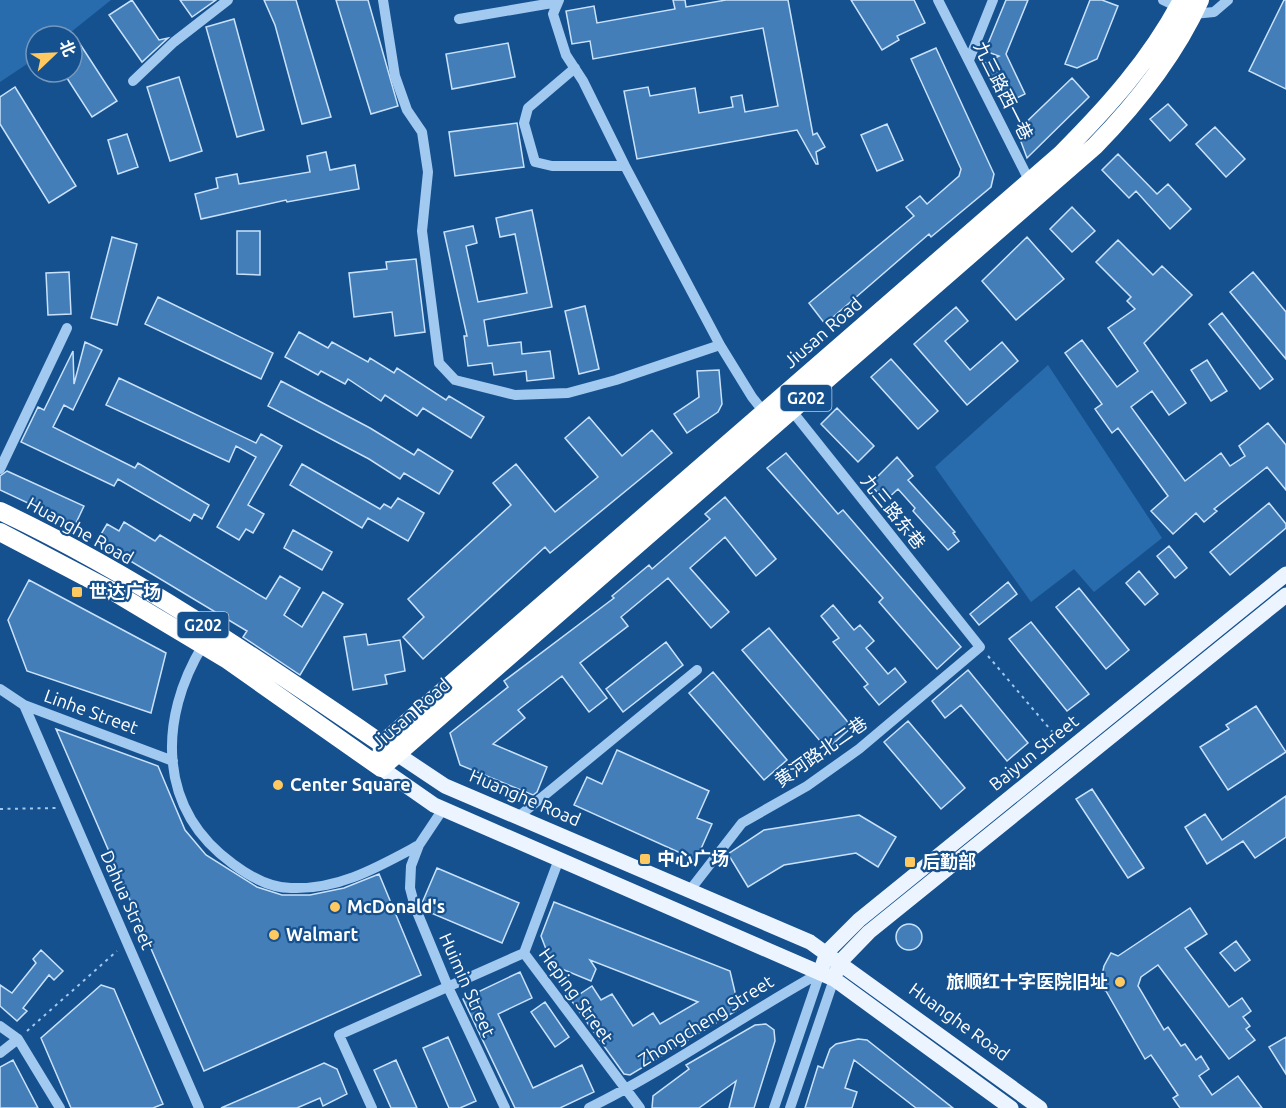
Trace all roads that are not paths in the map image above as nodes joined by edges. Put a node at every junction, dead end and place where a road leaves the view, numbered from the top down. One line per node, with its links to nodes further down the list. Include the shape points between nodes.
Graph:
1 (228, 0): 11 (street, via 174,42)
2 (383, 0): 15 (street, via 395,76 407,110 422,132 428,172 422,231 439,363 455,380 515,396 568,393)
3 (938, 0): 9 (street, 九三路西一巷)
4 (993, 0): 9 (street)
5 (1228, 0): 7 (street, via 1214,12)
6 (558, 1): 8 (street); 10 (street, via 553,14 566,55)
7 (1183, 4): 13 (highway, Jiusan Road / G202, via 1156,74 1119,122)
8 (459, 19)
9 (969, 60): 13 (street, 九三路西一巷)
10 (575, 68): 12 (street); 12 (street, via 528,108 524,123 535,162 552,166)
11 (133, 81)
12 (625, 166): 15 (street)
13 (1034, 189): 16 (highway, Jiusan Road / G202)
14 (67, 328): 18 (street)
15 (720, 345): 17 (street)
16 (787, 404): 17 (highway, Jiusan Road / G202); 24 (street, 九三路东巷)
17 (769, 419): 28 (highway, Jiusan Road / G202)
18 (0, 469)
19 (0, 511): 28 (highway, Huanghe Road / G202, via 221,637)
20 (0, 532): 23 (highway, Huanghe Road / G202, via 114,592)
21 (1286, 574): 36 (main road, Baiyun Street, via 859,920)
22 (1286, 595): 38 (main road, Baiyun Street, via 869,932)
23 (203, 645): 29 (street, via 187,671 175,707 170,743); 30 (highway, Huanghe Road / G202)
24 (980, 647): 35 (street, 黄河路北二巷, via 859,749 807,786 742,823)
25 (697, 670): 32 (street)
26 (0, 689): 27 (street, Linhe Street)
27 (24, 705): 29 (street, Linhe Street); 47 (street, Dahua Street)
28 (390, 749): 30 (highway, Jiusan Road / G202); 32 (main road, Huanghe Road, via 445,786)
29 (173, 760): 33 (street, via 190,819 216,852 250,877 288,889 326,886 368,873)
30 (381, 768): 31 (main road, Huanghe Road)
31 (443, 809): 33 (street, Huimin Street); 34 (main road, Huanghe Road)
32 (518, 817): 35 (main road, Huanghe Road)
33 (418, 845): 41 (street, Huimin Street, via 411,866 410,888)
34 (558, 859): 37 (street, Heping Street); 39 (main road, Huanghe Road)
35 (690, 890): 36 (main road, Huanghe Road)
36 (827, 952): 38 (main road, Huanghe Road); 39 (main road, Baiyun Street)
37 (524, 953): 41 (street); 45 (street, Heping Street)
38 (840, 962): 39 (street, Zhongcheng Street); 40 (main road, Baiyun Street); 55 (main road, Huanghe Road)
39 (820, 973): 40 (main road, Huanghe Road); 45 (street, Zhongcheng Street); 52 (street)
40 (834, 979): 53 (street); 54 (main road, Huanghe Road)
41 (448, 987): 48 (street, via 339,1035); 49 (street, Huimin Street)
42 (0, 1026): 43 (street)
43 (18, 1039): 44 (street); 46 (street)
44 (0, 1053)
45 (625, 1089): 50 (street, Zhongcheng Street); 51 (street, Heping Street)
46 (60, 1108)
47 (200, 1108)
48 (372, 1108)
49 (505, 1108)
50 (589, 1108)
51 (640, 1108)
52 (774, 1108)
53 (790, 1108)
54 (1011, 1108)
55 (1040, 1108)

